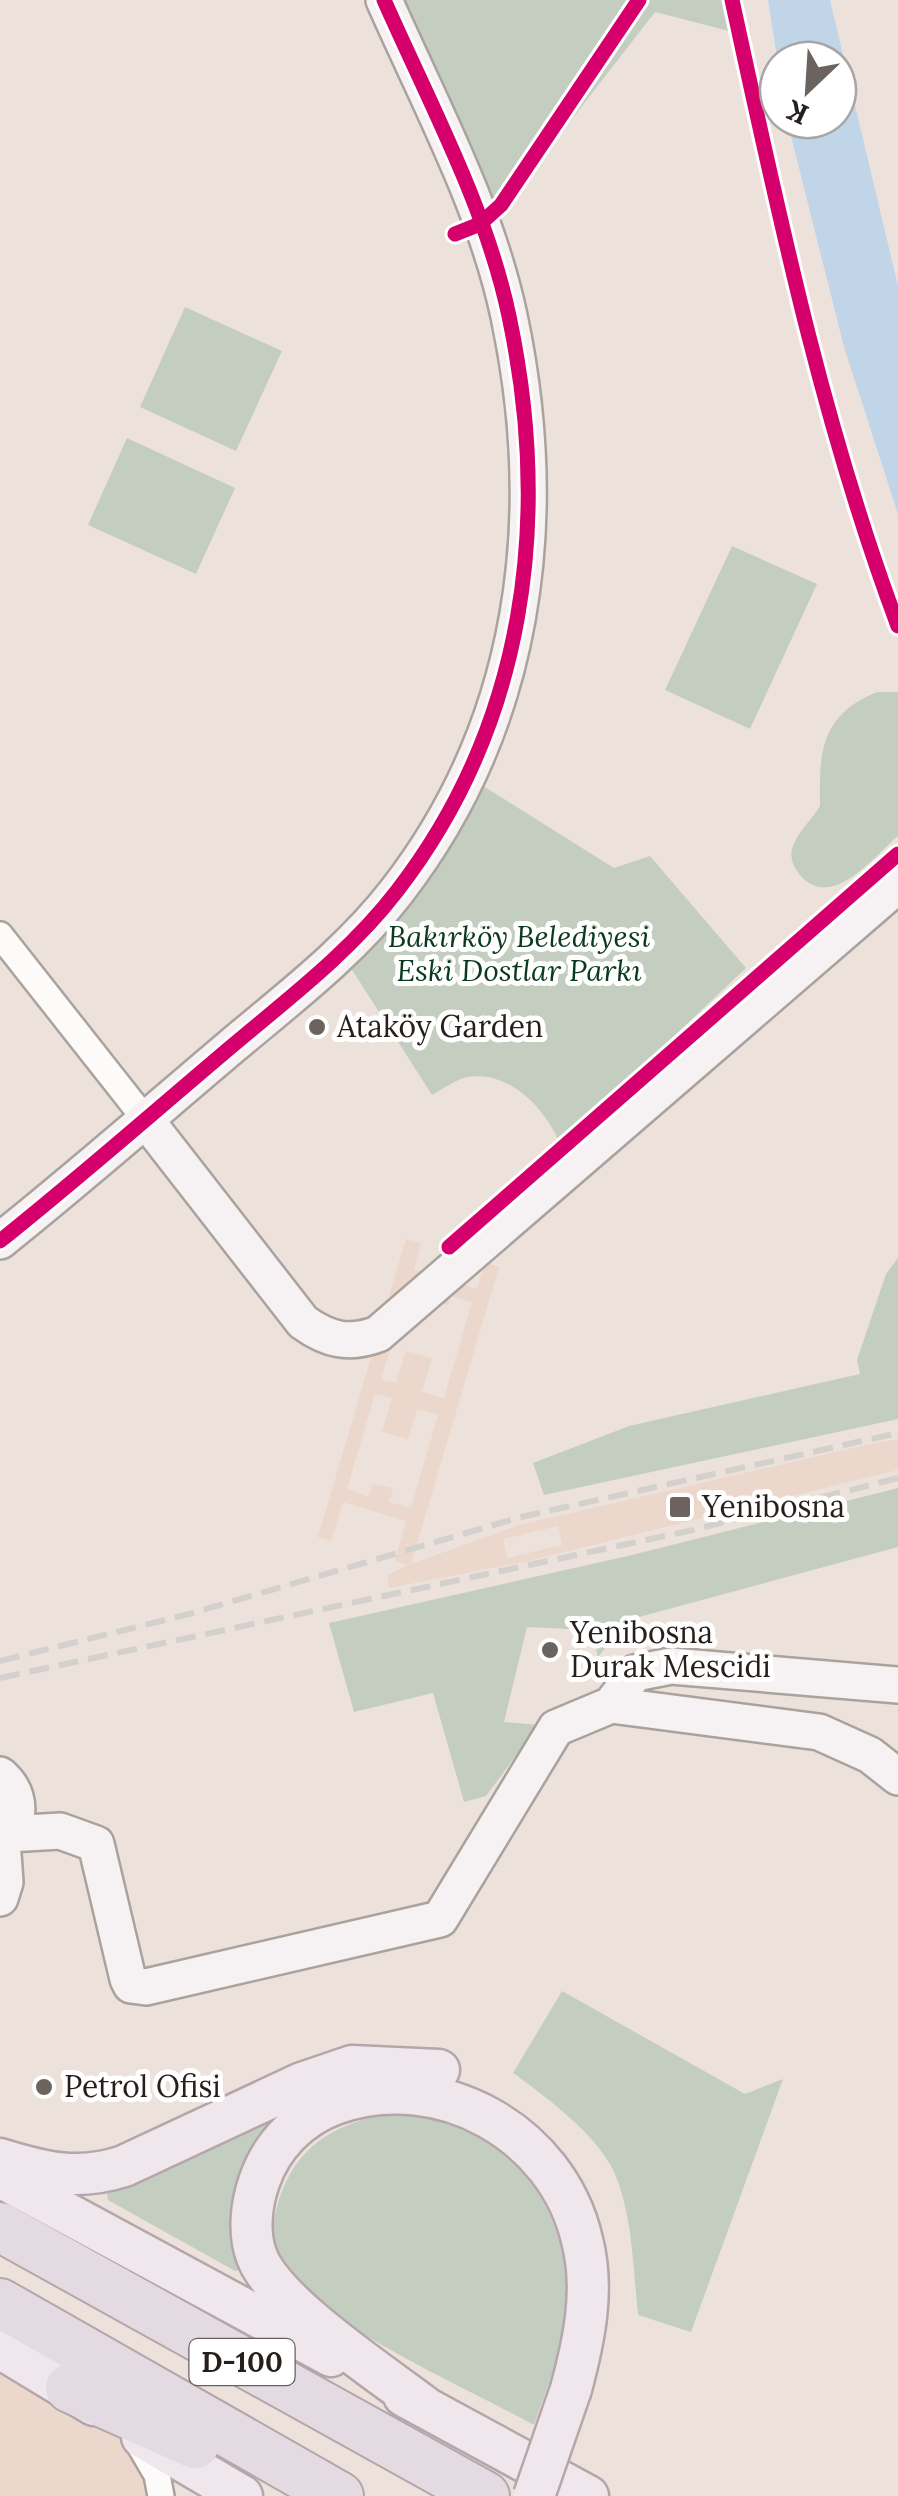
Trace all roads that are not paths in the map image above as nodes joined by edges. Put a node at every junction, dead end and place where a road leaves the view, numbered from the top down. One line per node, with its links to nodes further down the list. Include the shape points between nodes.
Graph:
1 (384, 0): 4 (street, via 477,214 509,314 529,493 526,588 477,754 396,892 334,960)
2 (898, 885): 4 (street, via 378,1334 360,1341 320,1334 303,1322)
3 (0, 935): 4 (street)
4 (146, 1119): 5 (street)
5 (0, 1241)
6 (898, 1685): 7 (street, via 672,1666 634,1673)
7 (611, 1705): 9 (street, via 819,1732 857,1747); 10 (street, via 556,1728 440,1919 146,1988 128,1979 96,1844 60,1830)
8 (0, 1775): 10 (street, via 18,1812)
9 (898, 1778)
10 (4, 1839): 11 (street)
11 (0, 1898)
12 (362, 2080): 13 (main road, via 302,2083 94,2176 45,2173); 19 (main road, via 407,2065 472,2080 543,2123 580,2166 612,2263 610,2323); 20 (main road, via 274,2150 255,2194 254,2246 278,2290)
13 (0, 2159)
14 (0, 2178): 20 (main road)
15 (0, 2227): 26 (highway, D-100)
16 (0, 2303): 25 (highway, D-100)
17 (0, 2348): 18 (main road)
18 (70, 2388): 21 (main road); 24 (highway)
19 (582, 2393): 27 (main road, bridge); 28 (main road)
20 (425, 2407): 29 (main road)
21 (131, 2430): 22 (street); 23 (main road)
22 (161, 2496)
23 (242, 2496)
24 (298, 2496)
25 (338, 2496)
26 (484, 2496)
27 (534, 2496)
28 (560, 2496)
29 (588, 2496)

